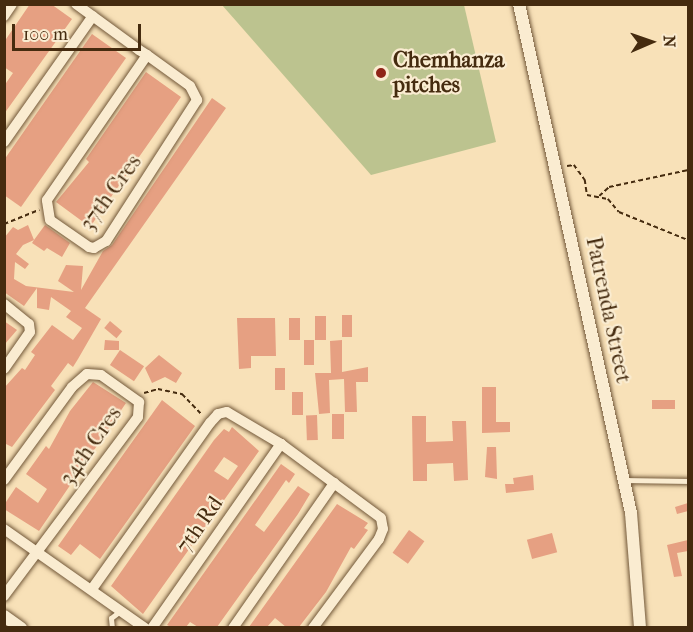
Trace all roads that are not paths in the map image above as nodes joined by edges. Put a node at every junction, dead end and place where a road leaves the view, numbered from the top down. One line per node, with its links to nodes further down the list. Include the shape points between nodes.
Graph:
1 (12, 4): 4 (street)
2 (76, 4): 5 (street)
3 (519, 4): 12 (street, Patrenda Street)
4 (4, 16)
5 (93, 16): 6 (street); 7 (street)
6 (147, 55): 6 (street, 37th Cres, via 195,91 194,108 101,246 94,249 50,220 46,208 51,194)
7 (4, 142)
8 (4, 304): 9 (street, via 29,324 30,332)
9 (4, 369)
10 (281, 444): 14 (street); 17 (street, via 234,413 218,414); 24 (street, 7th Rd)
11 (4, 480): 16 (street, 34th Cres, via 72,387 87,374 101,375 139,402 138,417)
12 (624, 480): 13 (lane); 27 (street, Patrenda Street, via 631,513)
13 (688, 481)
14 (334, 483): 25 (street); 26 (street, via 377,513 383,529)
15 (4, 529): 16 (street)
16 (39, 554): 17 (street); 18 (street, 34th Cres)
17 (92, 589): 19 (street)
18 (4, 596)
19 (121, 610): 22 (lane, via 111,618); 23 (street)
20 (4, 616): 21 (street)
21 (21, 627)
22 (112, 627)
23 (145, 627)
24 (152, 627)
25 (233, 627)
26 (313, 627)
27 (640, 627)

